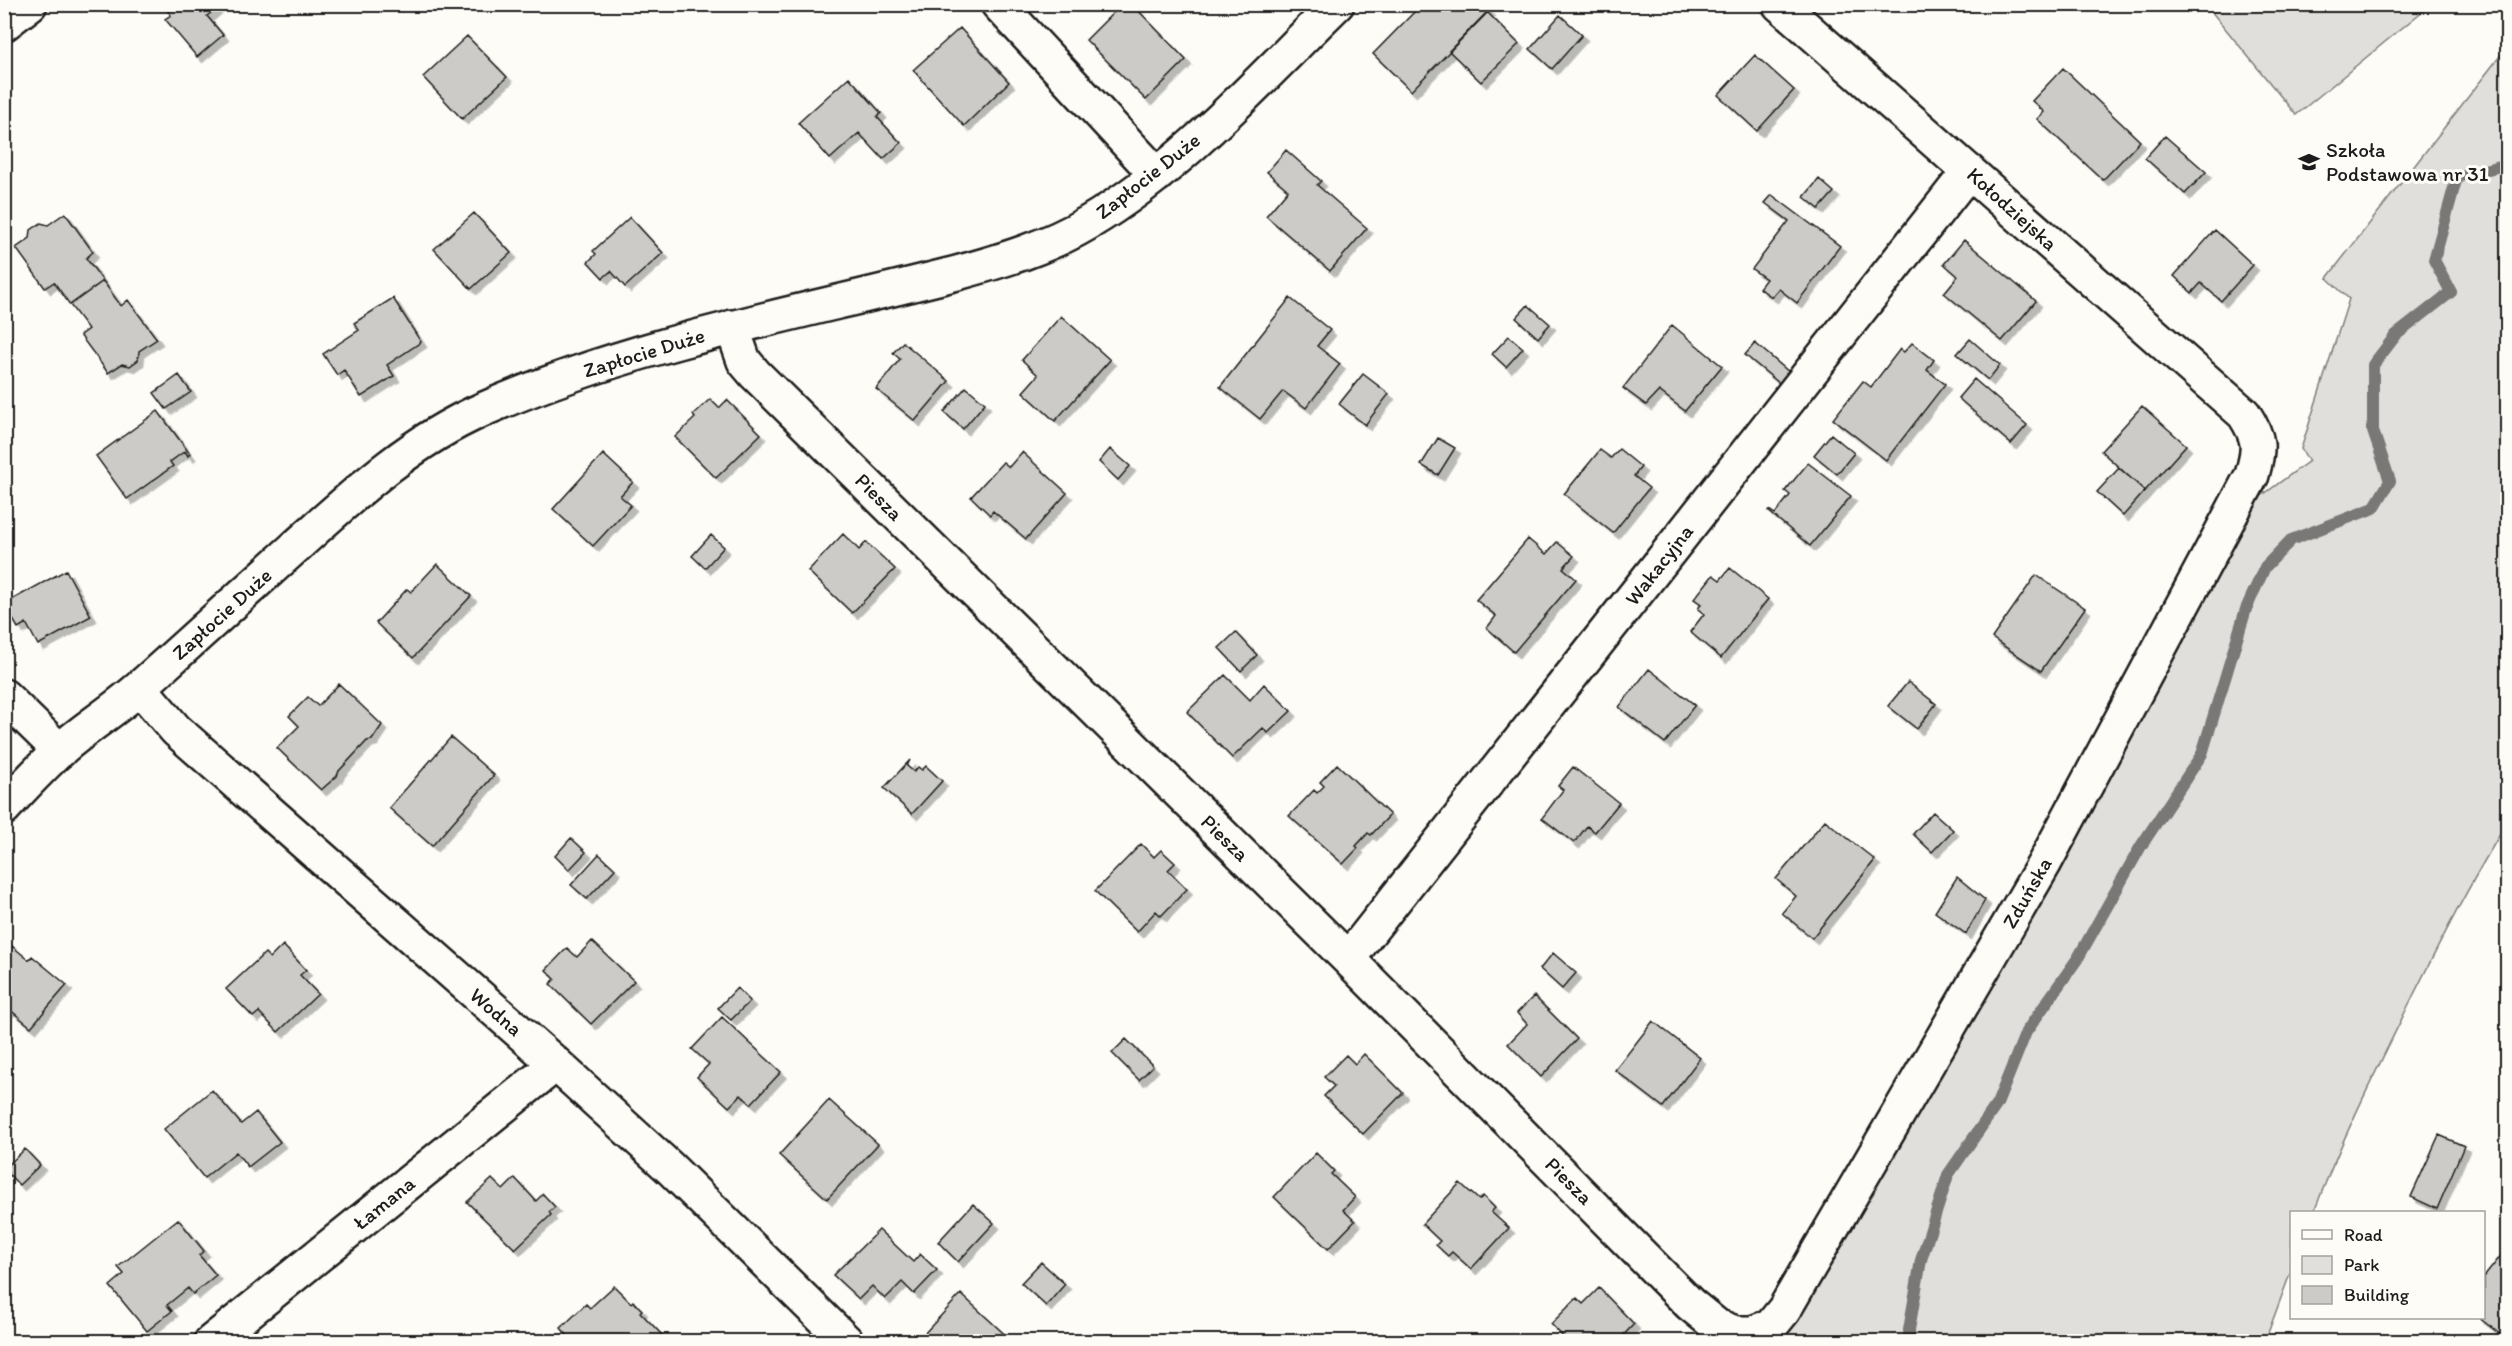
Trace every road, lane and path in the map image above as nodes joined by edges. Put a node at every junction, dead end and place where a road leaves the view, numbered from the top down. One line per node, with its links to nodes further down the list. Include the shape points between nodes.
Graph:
1 (30, 4): 5 (street)
2 (998, 4): 7 (street)
3 (1337, 4): 7 (street, Zapłocie Duże)
4 (1779, 4): 6 (street, Kołodziejska)
5 (4, 24)
6 (1969, 171): 9 (street, Kołodziejska); 14 (street, Wakacyjna)
7 (1158, 175): 8 (street, Zapłocie Duże, via 1086,224 1002,260)
8 (732, 327): 10 (street, Zapłocie Duże, via 573,374 480,411 437,433 396,459 352,495); 14 (street, Piesza, via 744,361 755,374)
9 (2244, 414): 16 (street, Zduńska, via 2255,431 2259,449 2252,475 2044,864 1784,1310 1771,1326 1752,1333)
10 (140, 688): 12 (street, Zapłocie Duże); 15 (street, Wodna, via 176,730)
11 (4, 696): 12 (street)
12 (60, 751): 13 (street, Zapłocie Duże)
13 (4, 808)
14 (1348, 959): 16 (street, Piesza, via 1690,1304 1717,1326)
15 (556, 1064): 17 (street, Łamana); 18 (street, Wodna, via 670,1168)
16 (1735, 1333)
17 (211, 1341)
18 (847, 1341)

